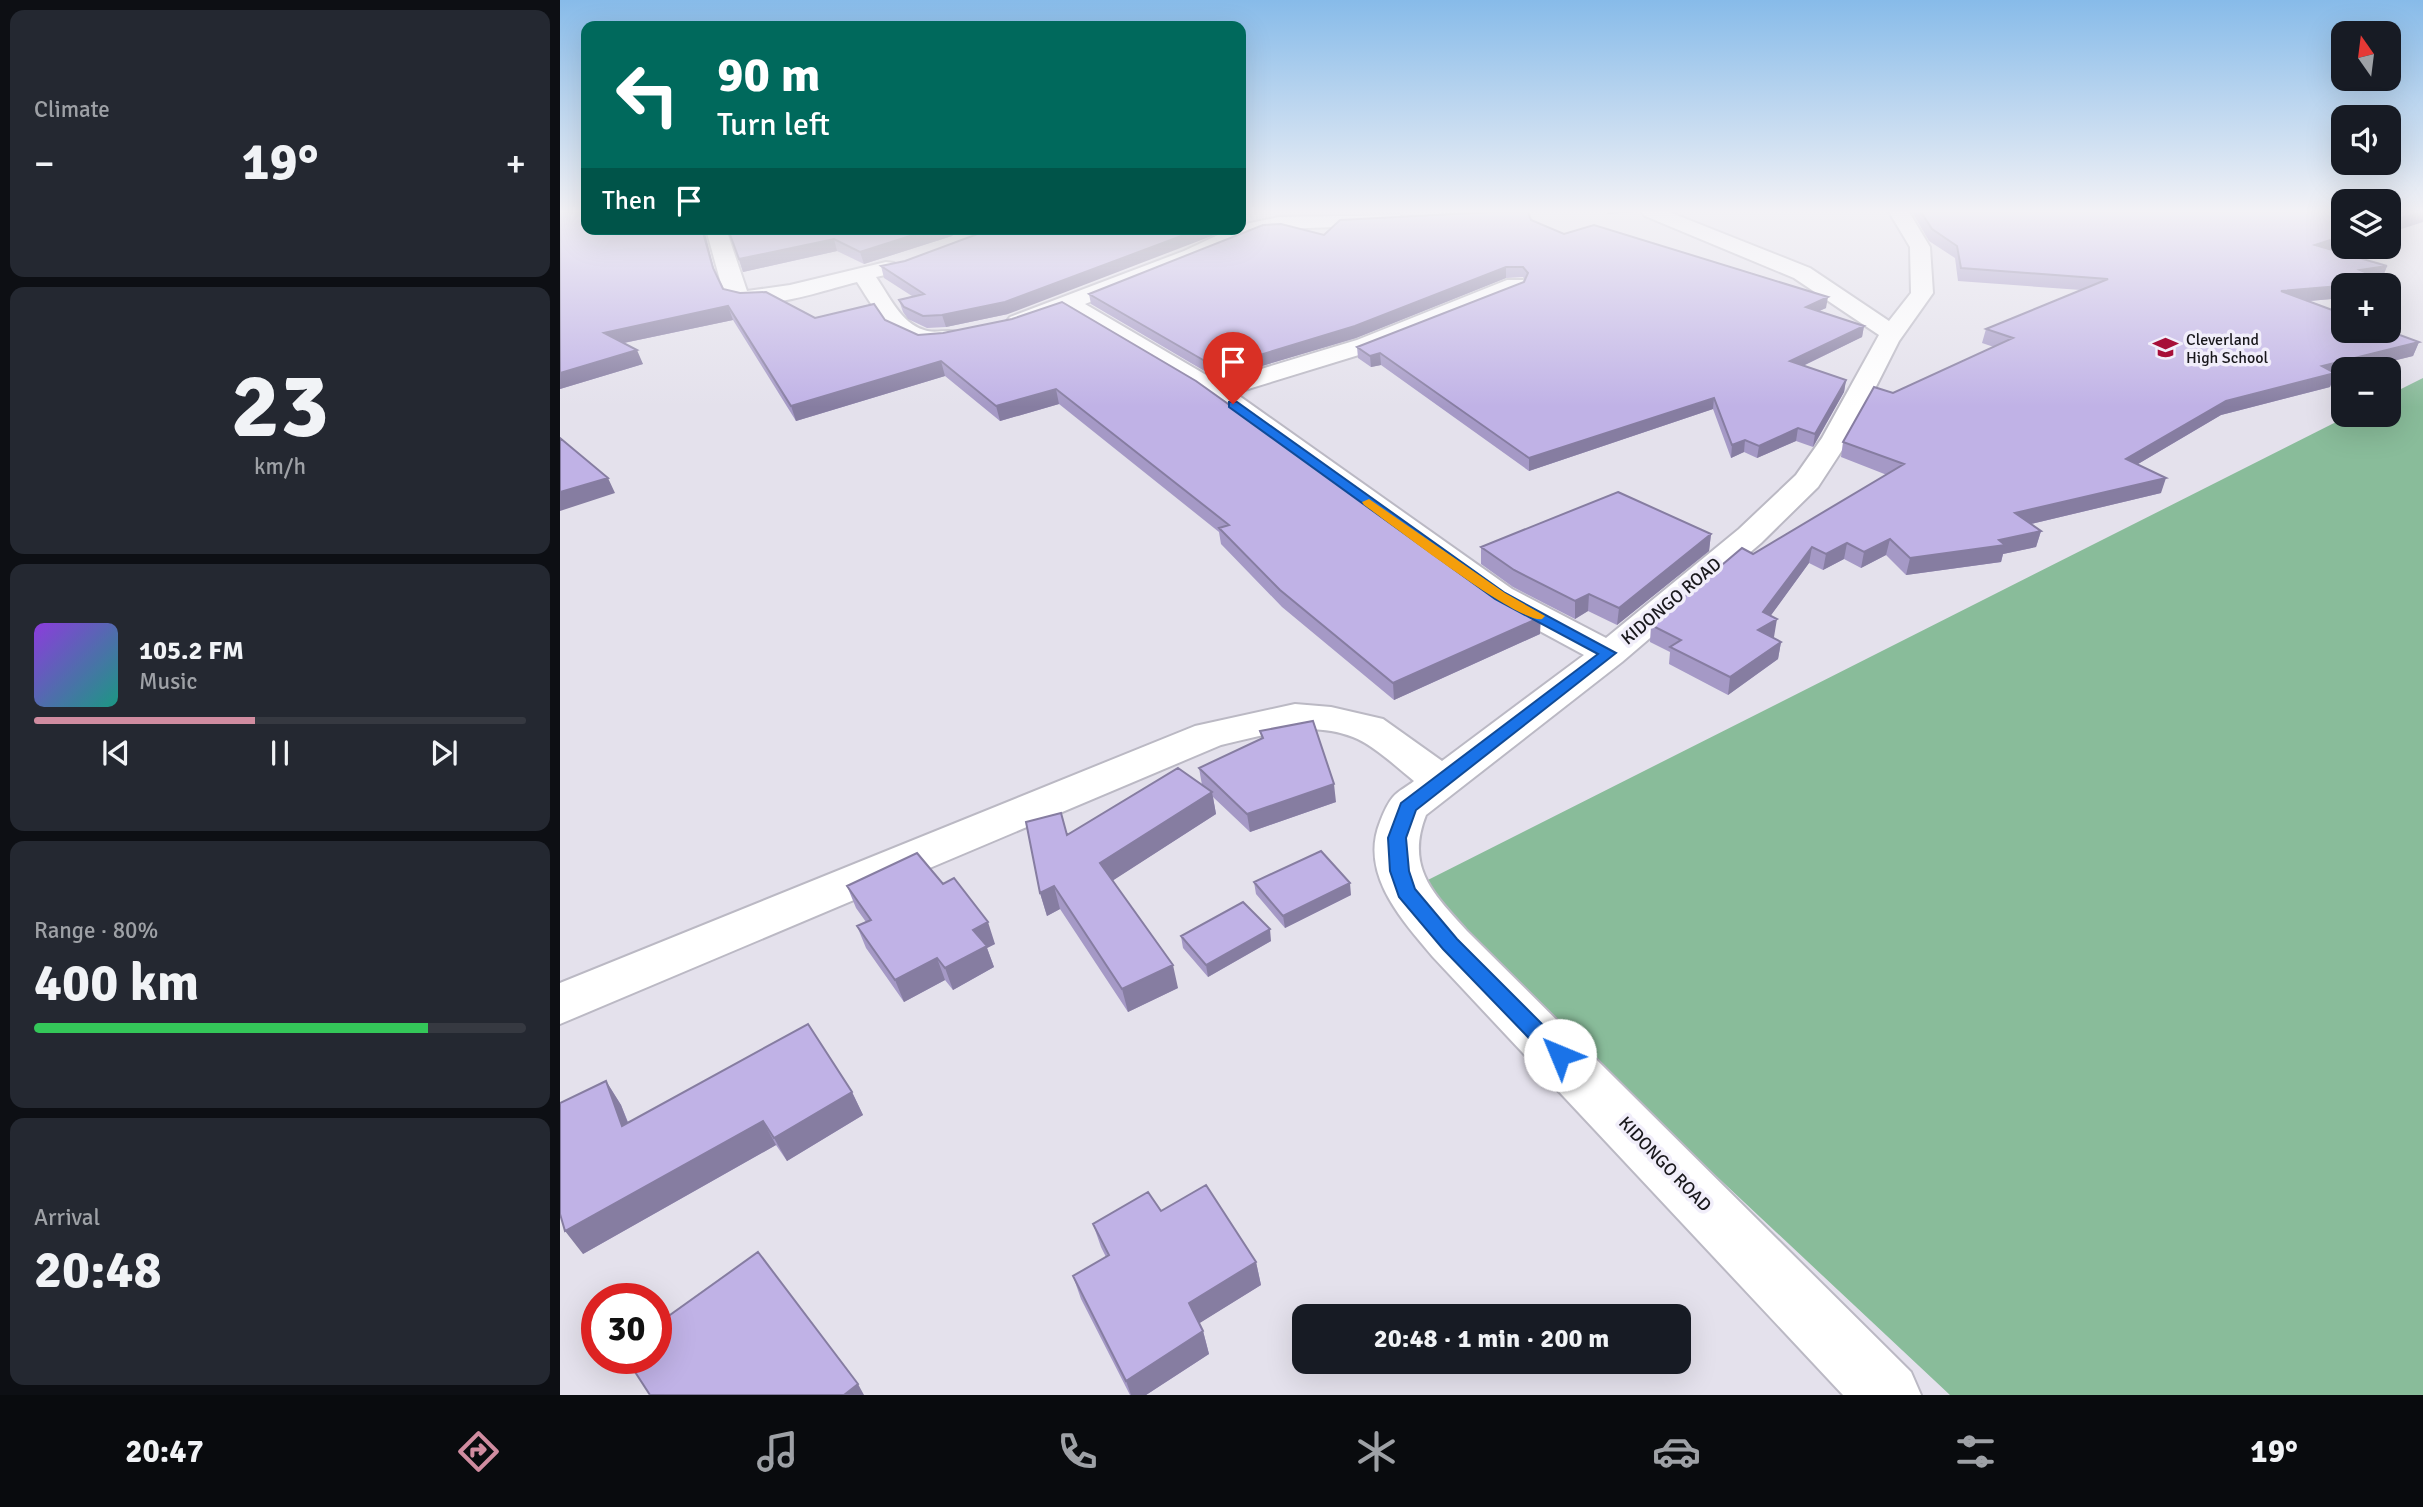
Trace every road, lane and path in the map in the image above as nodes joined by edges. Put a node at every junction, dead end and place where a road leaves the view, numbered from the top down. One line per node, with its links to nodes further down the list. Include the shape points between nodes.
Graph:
1 (731, 277): 2 (street, via 738,296 745,298)
2 (850, 277)
3 (865, 277): 10 (street, via 898,326 911,334 922,339)
4 (1131, 277): 8 (street)
5 (1809, 277): 11 (street)
6 (1921, 277): 11 (street, KIDONGO ROAD, via 1922,293)
7 (1515, 285): 12 (street, via 1366,345)
8 (1066, 303): 9 (street); 12 (street)
9 (992, 329)
10 (970, 334)
11 (1893, 334): 13 (street, KIDONGO ROAD, via 1807,481 1750,536)
12 (1215, 391): 13 (street, via 1500,596)
13 (1609, 653): 14 (street, KIDONGO ROAD)
14 (1441, 780): 15 (street, via 1369,728 1295,716 1260,722 1209,735); 16 (street, KIDONGO ROAD, via 1408,807 1397,838 1406,892 1450,944)
15 (560, 1004)
16 (1888, 1395)

